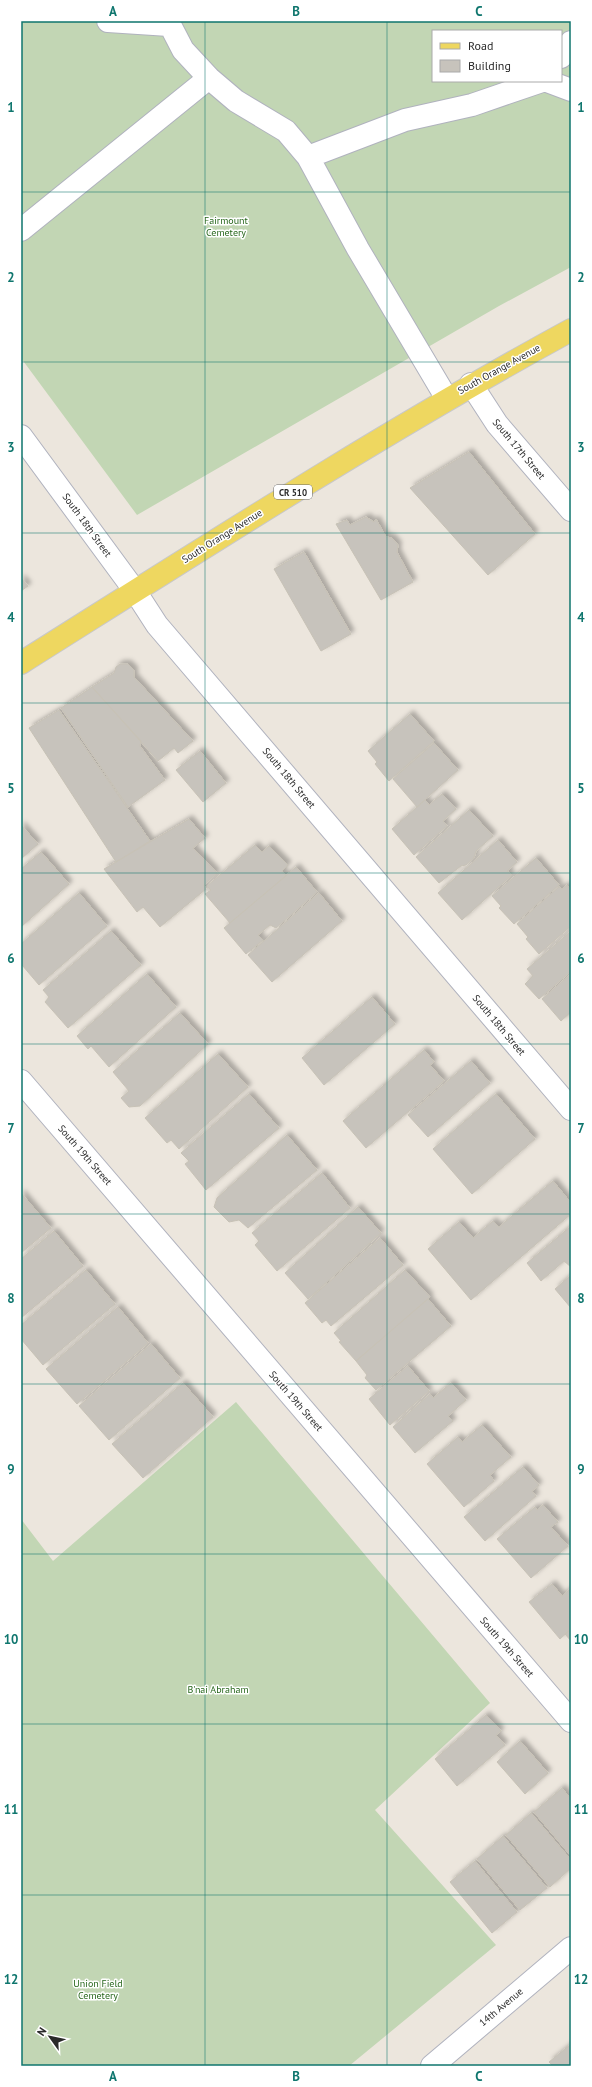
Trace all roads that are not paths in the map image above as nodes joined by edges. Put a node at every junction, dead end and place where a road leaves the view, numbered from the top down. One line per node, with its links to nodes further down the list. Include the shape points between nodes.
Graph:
1 (108, 21): 2 (street)
2 (169, 23): 5 (street, via 182,50)
3 (571, 42): 4 (street)
4 (562, 56)
5 (209, 78): 9 (street, via 236,101 286,131); 10 (street)
6 (539, 82): 9 (street, via 472,105 405,120)
7 (550, 82): 8 (street)
8 (571, 90)
9 (308, 157): 13 (street, via 358,249)
10 (21, 230)
11 (571, 330): 12 (main road, South Orange Avenue / CR 510)
12 (471, 384): 13 (main road, South Orange Avenue / CR 510); 15 (street, South 17th Street, via 497,424)
13 (447, 399): 16 (main road, South Orange Avenue / CR 510)
14 (21, 436): 16 (street, South 18th Street)
15 (571, 510)
16 (135, 591): 17 (main road, South Orange Avenue / CR 510); 19 (street, South 18th Street, via 158,625)
17 (21, 663)
18 (21, 1081): 20 (street, South 19th Street)
19 (571, 1109)
20 (571, 1721)
21 (571, 1948): 22 (street, 14th Avenue)
22 (432, 2066)

